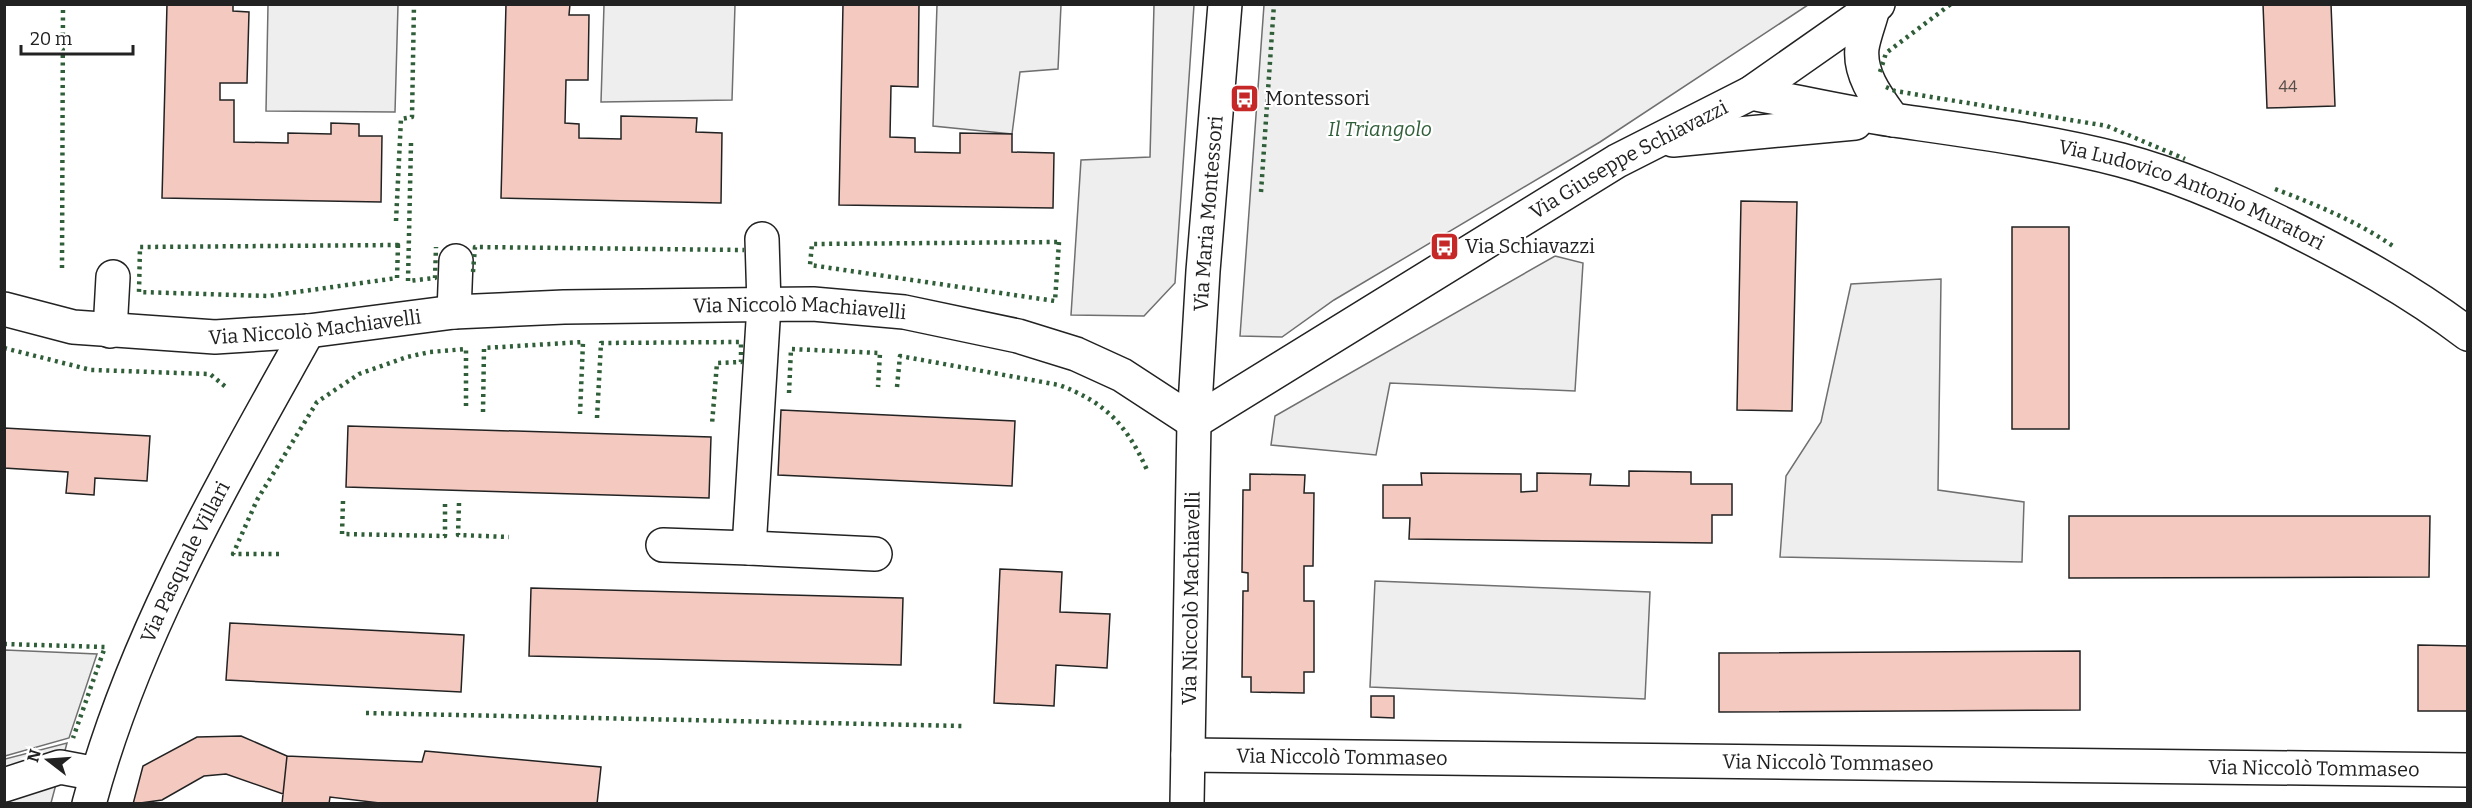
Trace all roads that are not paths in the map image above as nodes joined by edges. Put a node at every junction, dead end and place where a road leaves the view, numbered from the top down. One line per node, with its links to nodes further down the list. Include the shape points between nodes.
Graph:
1 (1226, 4): 15 (street, Via Maria Montessori)
2 (1876, 6): 3 (street, Via Giuseppe Schiavazzi); 4 (street, via 1862,50 1864,69 1870,87)
3 (1751, 93): 4 (street, Via Ludovico Antonio Muratori); 5 (street, Via Giuseppe Schiavazzi)
4 (1893, 120): 5 (street, Via Ludovico Antonio Muratori); 14 (street, Via Ludovico Antonio Muratori, via 2121,160 2225,195 2387,278)
5 (1657, 141): 15 (street, Via Giuseppe Schiavazzi, via 1617,161)
6 (762, 239): 9 (street)
7 (456, 261): 11 (street)
8 (113, 277): 12 (street)
9 (764, 305): 11 (street, Via Niccolò Machiavelli); 15 (street, Via Niccolò Machiavelli, via 813,304 904,312 1018,336 1076,354 1122,375); 17 (street)
10 (4, 309): 12 (street, Via Niccolò Machiavelli, via 73,327)
11 (454, 312): 13 (street, Via Niccolò Machiavelli)
12 (110, 331): 13 (street, Via Niccolò Machiavelli, via 215,336)
13 (308, 331): 22 (street, Via Pasquale Villari, via 178,571 124,700)
14 (2468, 333)
15 (1194, 422): 19 (street, Via Niccolò Machiavelli)
16 (663, 545): 17 (street)
17 (750, 548): 18 (street)
18 (875, 554)
19 (1188, 755): 20 (street, Via Niccolò Tommaseo); 23 (street, Via Niccolò Machiavelli)
20 (2468, 770)
21 (4, 786): 22 (street, via 60,767)
22 (93, 789)
23 (1187, 804)

